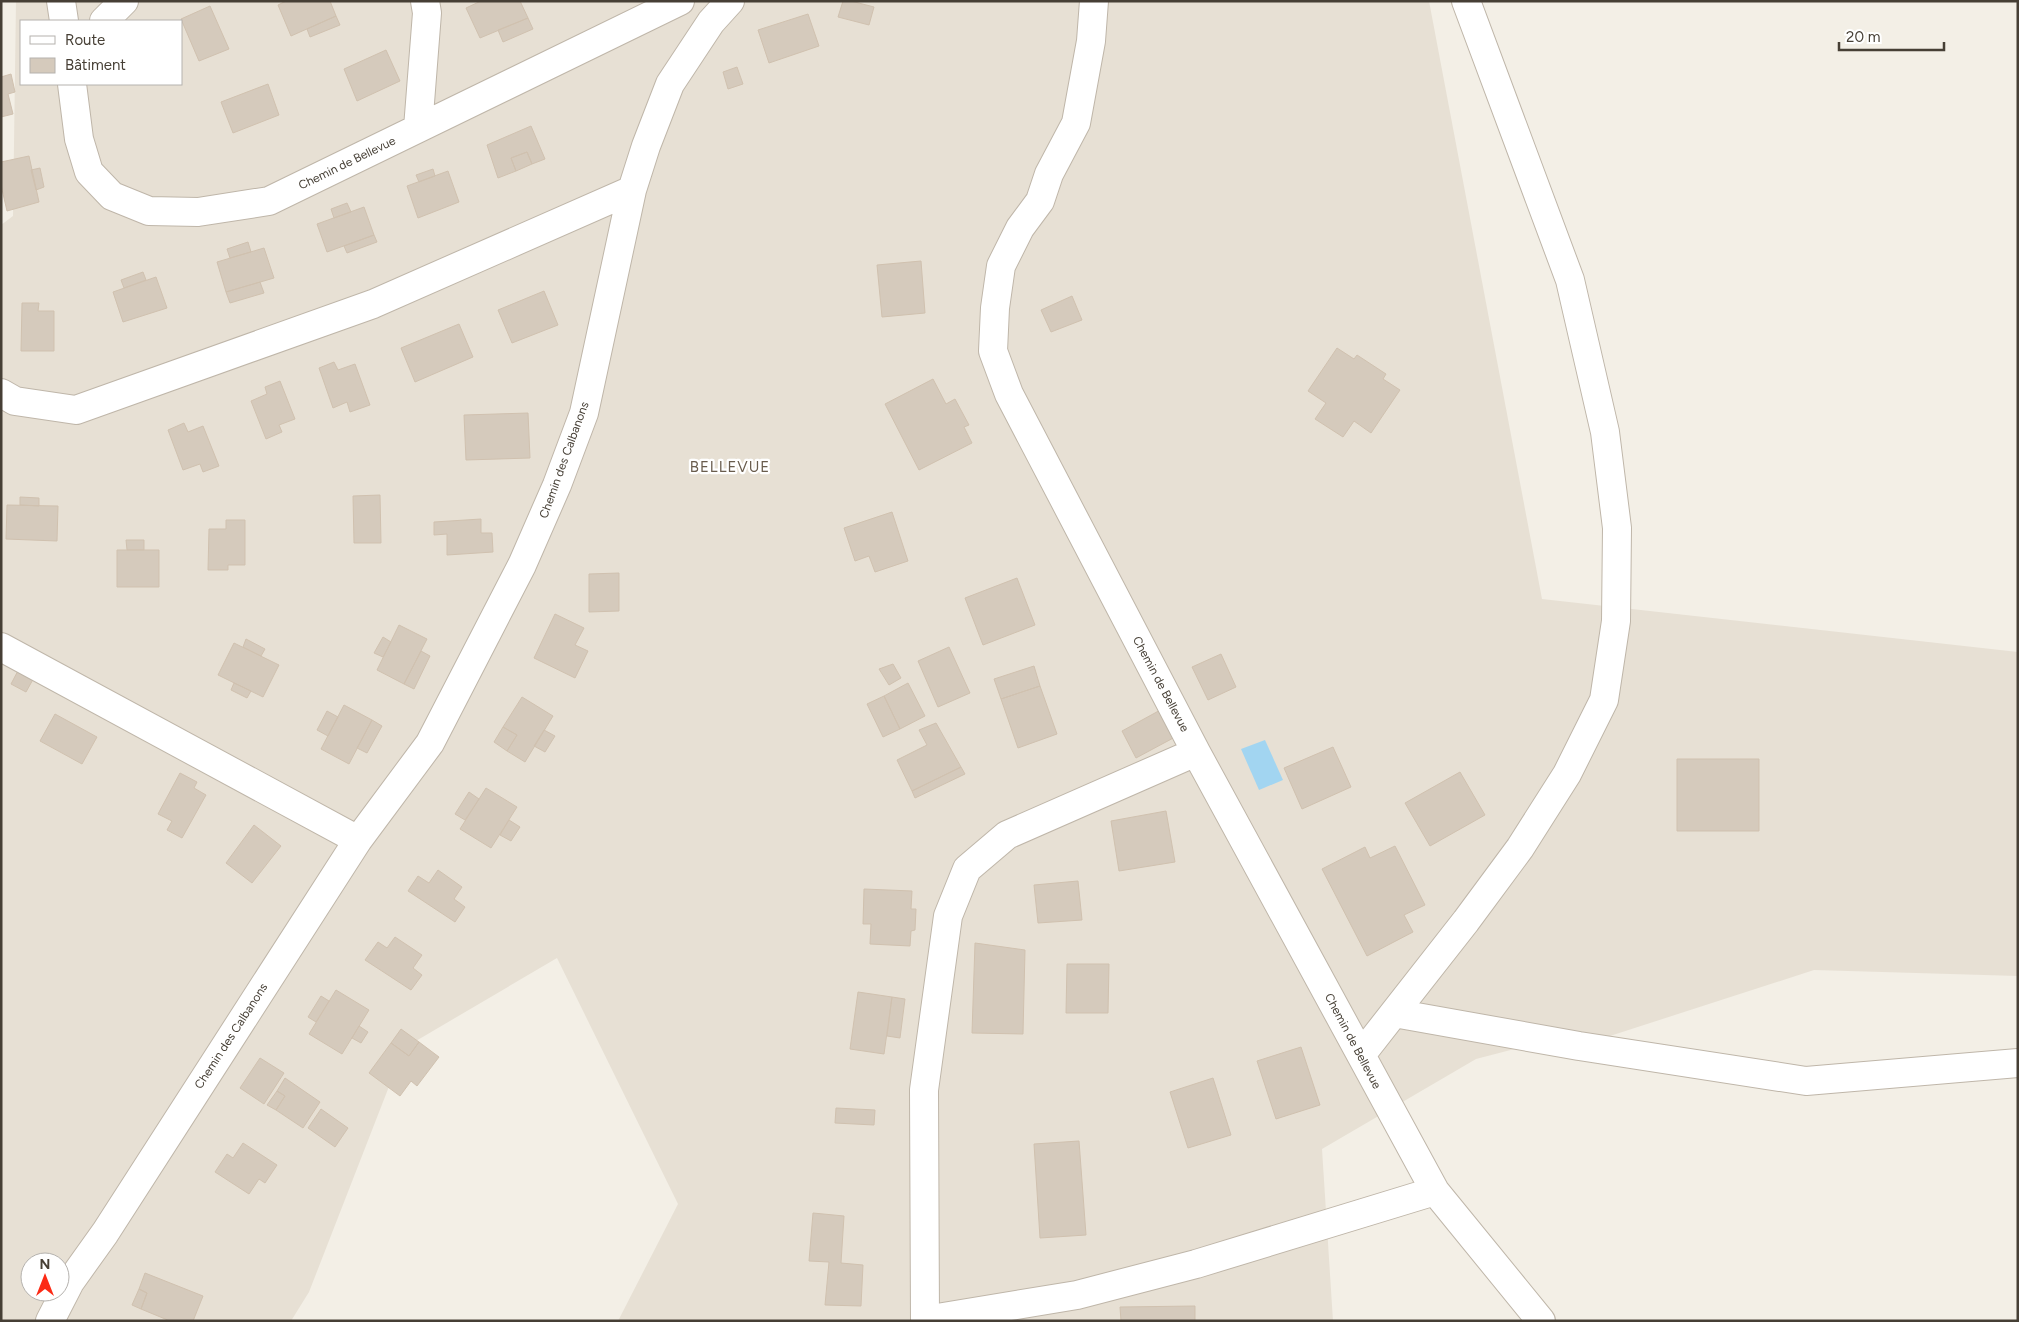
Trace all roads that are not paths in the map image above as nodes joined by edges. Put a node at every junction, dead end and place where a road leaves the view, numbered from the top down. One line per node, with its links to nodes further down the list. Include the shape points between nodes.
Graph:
1 (61, 1): 8 (street)
2 (124, 1): 9 (street)
3 (425, 1): 11 (street, via 427,13)
4 (680, 1): 11 (street, Chemin de Bellevue)
5 (730, 1): 12 (street, Chemin des Calbanons, via 711,22 670,84)
6 (1094, 1): 15 (street, Chemin de Bellevue, via 1091,41 1076,122 1049,174 1040,201 1020,228 1001,266 993,351 1009,394)
7 (1466, 1): 17 (street, via 1570,280 1605,432 1617,528 1616,621 1604,700 1567,774 1520,848)
8 (64, 20)
9 (105, 20)
10 (72, 85): 11 (street, Chemin de Bellevue, via 79,139 89,172 112,196 148,211 198,212 269,201)
11 (418, 128)
12 (632, 190): 13 (street, via 373,304 76,410 15,401); 16 (street, Chemin des Calbanons, via 584,413 557,485 522,565 430,743)
13 (1, 393)
14 (1, 647): 16 (street)
15 (1196, 752): 18 (street, Chemin de Bellevue); 21 (street, via 1007,835 966,869 948,916 924,1090)
16 (358, 840): 22 (street, Chemin des Calbanons, via 105,1233 70,1282)
17 (1394, 1013): 18 (street); 19 (street, via 1806,1081)
18 (1361, 1055): 20 (street, Chemin de Bellevue)
19 (2018, 1063)
20 (1435, 1192): 21 (street, via 1196,1264 1086,1293); 23 (street, Chemin de Bellevue)
21 (925, 1320)
22 (50, 1321)
23 (1541, 1321)

